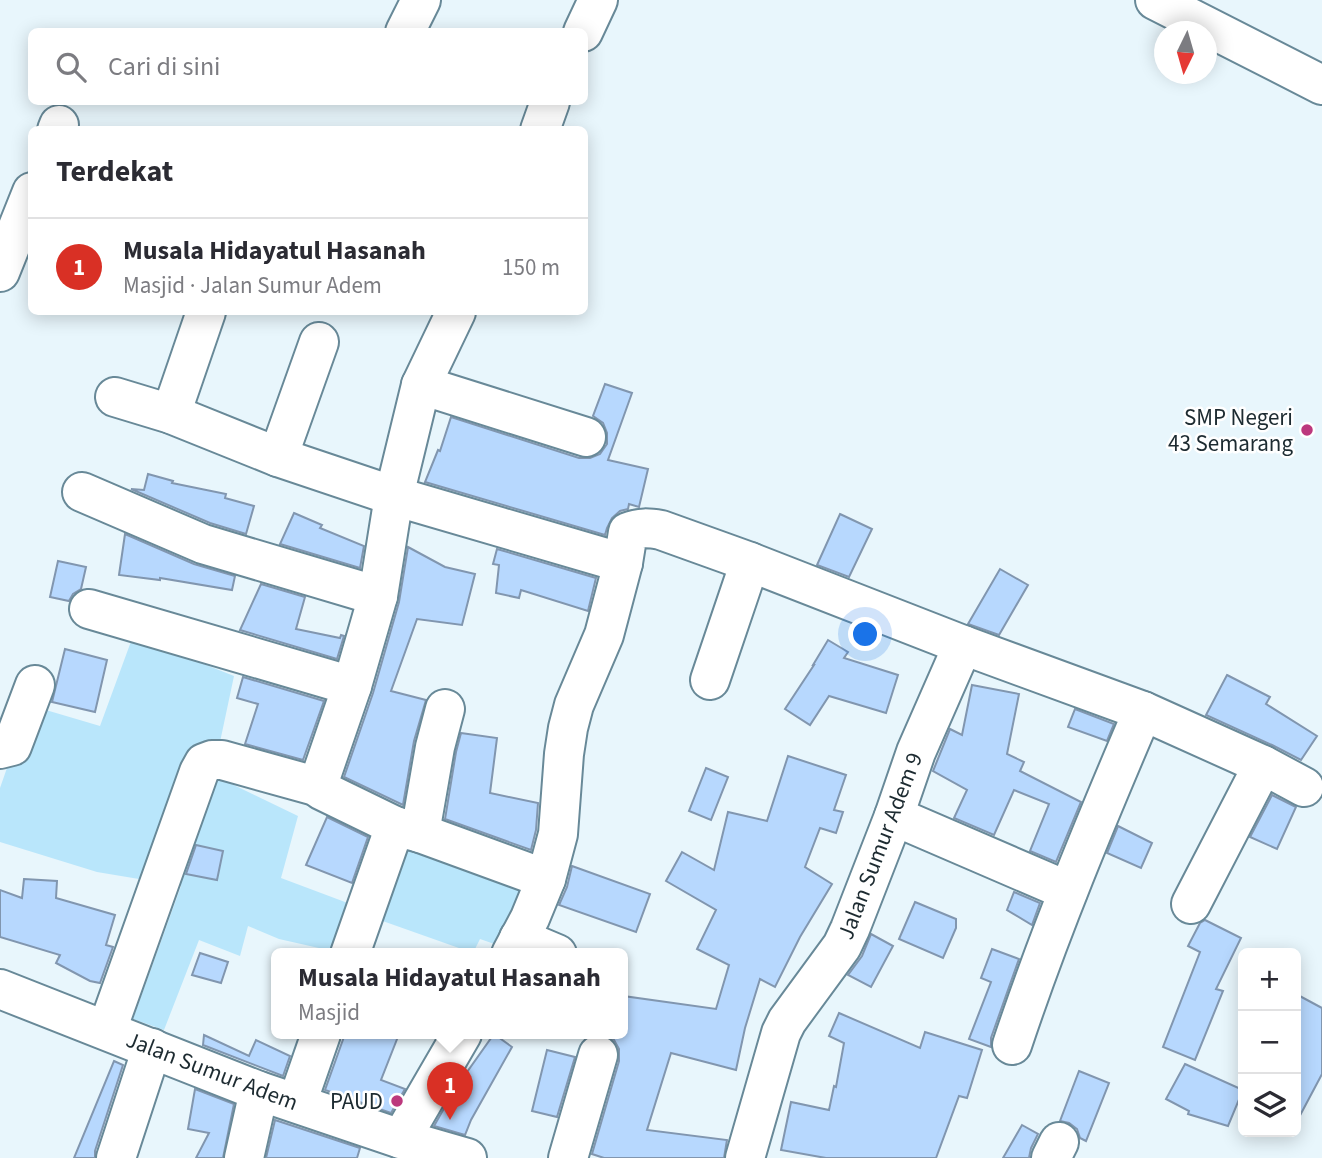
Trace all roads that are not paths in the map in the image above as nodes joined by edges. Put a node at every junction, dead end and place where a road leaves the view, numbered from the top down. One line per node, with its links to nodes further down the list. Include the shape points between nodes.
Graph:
1 (421, 0): 4 (street)
2 (598, 0): 5 (street)
3 (1175, 5): 6 (street)
4 (407, 28)
5 (585, 28)
6 (1322, 85)
7 (549, 105): 8 (street)
8 (541, 126)
9 (18, 206): 10 (street)
10 (0, 272)
11 (205, 315): 16 (street)
12 (455, 315): 14 (street)
13 (319, 342): 18 (street)
14 (421, 385): 17 (street); 20 (street)
15 (116, 397): 16 (street)
16 (170, 414): 18 (street)
17 (586, 437)
18 (278, 457): 20 (street)
19 (82, 492): 23 (street, via 203,544)
20 (394, 496): 21 (street); 23 (street)
21 (624, 562): 22 (street, via 628,532 642,528 661,530); 37 (street, via 604,635 568,729 558,834)
22 (750, 562): 25 (street); 26 (street)
23 (378, 596): 28 (street)
24 (89, 609): 28 (street)
25 (964, 645): 30 (street); 35 (street, Jalan Sumur Adem 9, via 916,751)
26 (710, 680)
27 (34, 685): 31 (street, via 12,746)
28 (352, 686): 33 (street)
29 (444, 709): 36 (street)
30 (1143, 711): 32 (street); 38 (street)
31 (0, 749)
32 (1263, 765): 34 (street); 39 (street)
33 (319, 787): 36 (street); 43 (street, via 222,760 204,763)
34 (1304, 787)
35 (894, 816): 38 (street); 56 (street, Jalan Sumur Adem 9, via 842,946 787,1021)
36 (408, 830): 37 (street); 41 (street)
37 (546, 879): 40 (street)
38 (1068, 891): 46 (street)
39 (1191, 904)
40 (515, 946)
41 (353, 948)
42 (0, 989): 43 (street, Jalan Sumur Adem)
43 (107, 1030): 47 (street, Jalan Sumur Adem)
44 (319, 1039): 50 (street)
45 (459, 1039): 51 (street)
46 (1012, 1045)
47 (152, 1048): 49 (street, Jalan Sumur Adem); 52 (street)
48 (598, 1055): 55 (street)
49 (259, 1091): 50 (street, Jalan Sumur Adem); 53 (street)
50 (297, 1103): 51 (street, Jalan Sumur Adem)
51 (401, 1139): 54 (street, Jalan Sumur Adem)
52 (116, 1158)
53 (244, 1158)
54 (467, 1158)
55 (568, 1158)
56 (745, 1158)

